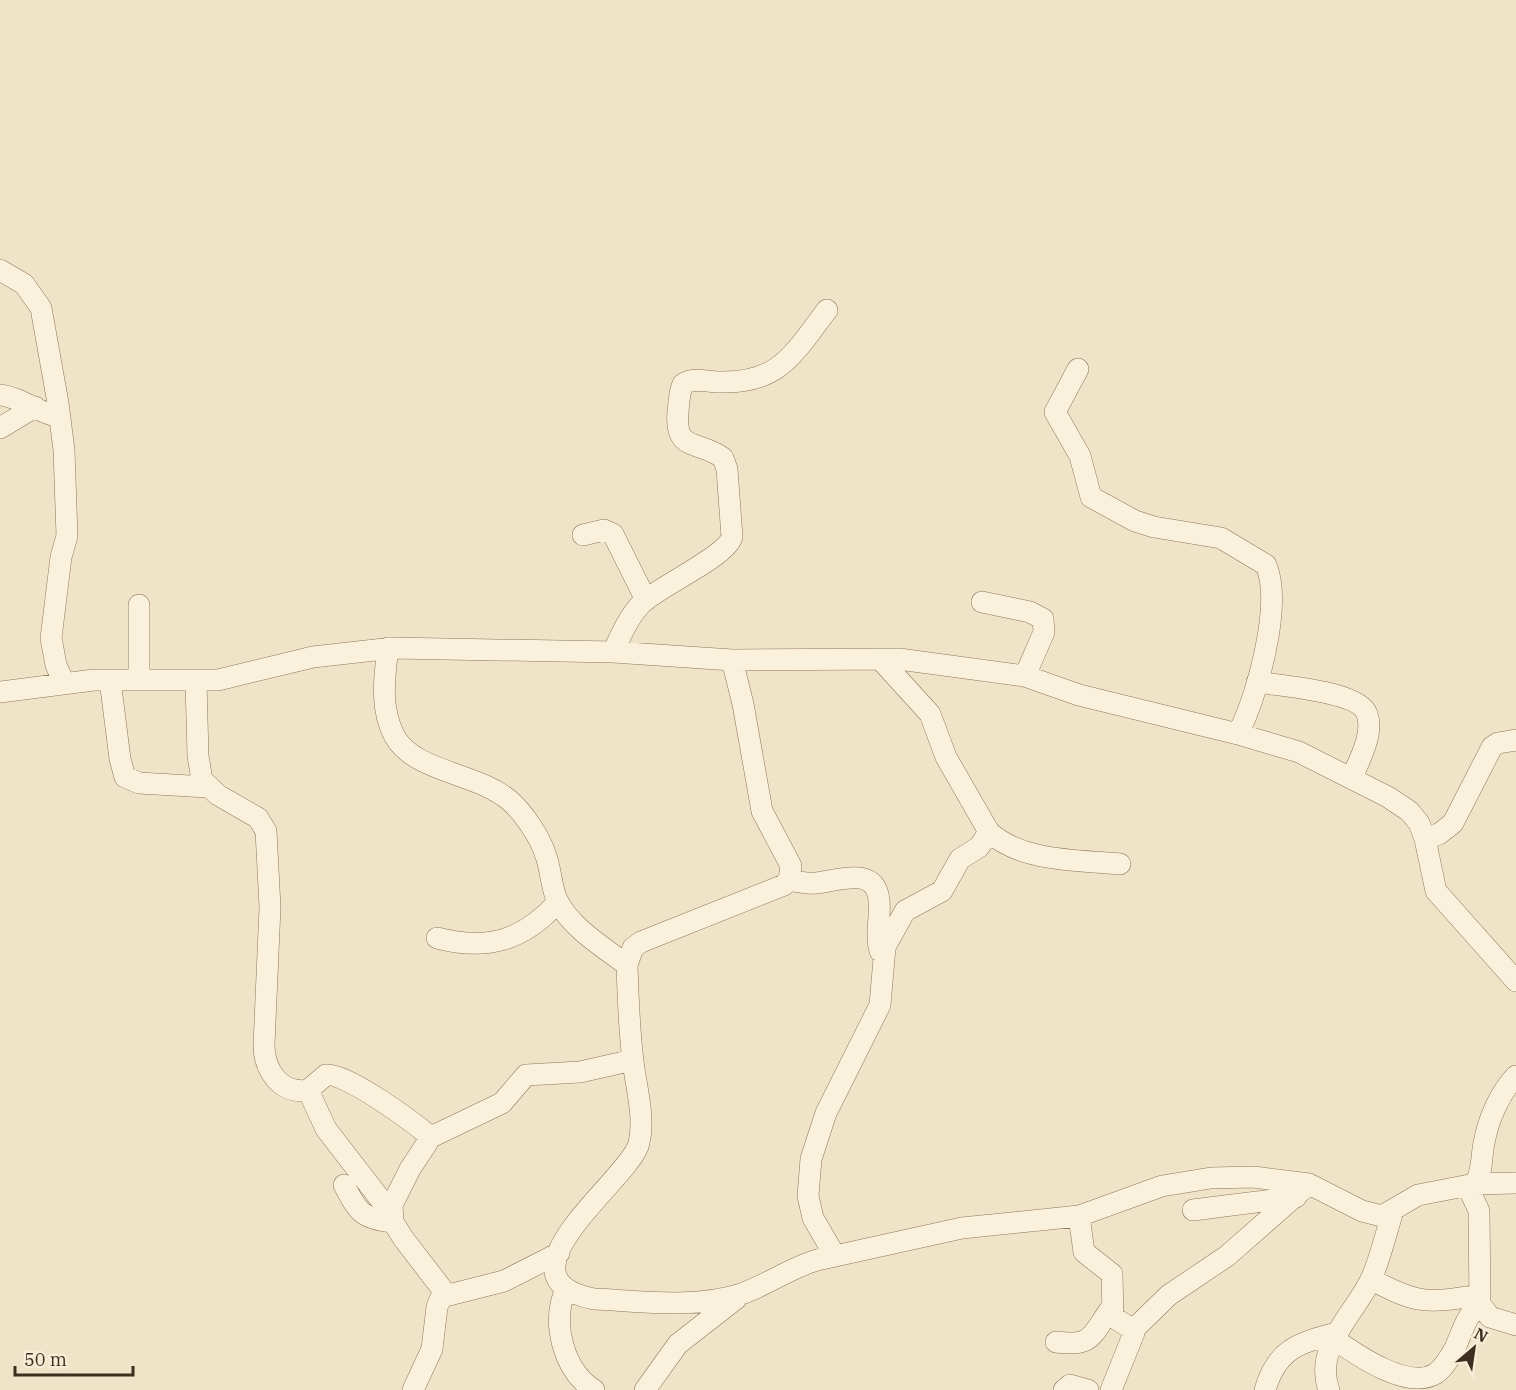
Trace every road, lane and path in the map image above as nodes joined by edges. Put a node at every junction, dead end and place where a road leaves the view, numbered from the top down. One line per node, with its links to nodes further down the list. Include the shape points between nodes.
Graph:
1 (0, 270): 6 (street, via 24,284 41,308)
2 (826, 310): 9 (street, via 776,371 736,381 692,380 683,384 678,432 684,441 723,458 732,537 723,549)
3 (1078, 369): 20 (street, via 1055,412 1080,456 1091,497 1154,527 1221,538 1266,566 1272,589)
4 (0, 395): 5 (street, via 17,397)
5 (35, 407): 6 (street); 7 (street)
6 (60, 417): 21 (street, via 67,536 51,638)
7 (0, 428)
8 (583, 535): 9 (street, via 604,530 614,534)
9 (646, 600): 13 (street)
10 (982, 602): 16 (street, via 1030,612 1043,619 1044,632)
11 (139, 605): 18 (street)
12 (388, 648): 13 (street); 19 (street, via 313,657); 31 (street, via 384,700 395,737 410,755 482,783 511,801 546,854)
13 (613, 652): 15 (street)
14 (880, 659): 15 (street); 16 (street, via 961,665); 27 (street, via 930,714 946,758)
15 (732, 660): 30 (street, via 762,811 791,866)
16 (1025, 676): 23 (street, via 1079,695)
17 (110, 680): 18 (street); 21 (street); 26 (street, via 125,777 139,783)
18 (139, 680): 19 (street)
19 (196, 682): 26 (street, via 198,769)
20 (1257, 682): 23 (street); 25 (street, via 1331,694 1362,705 1367,712 1367,735)
21 (64, 683): 22 (street)
22 (0, 692)
23 (1238, 734): 25 (street, via 1299,752)
24 (1516, 740): 28 (street, via 1492,747 1453,823)
25 (1352, 777): 28 (street, via 1409,811)
26 (207, 787): 38 (street, via 258,818 266,831 270,907 264,1058 281,1083 294,1090)
27 (989, 832): 29 (street, via 1007,843 1045,856); 33 (street, via 979,847 960,859 942,891 905,911)
28 (1425, 839): 35 (street, via 1436,891)
29 (1120, 864)
30 (789, 880): 33 (street, via 817,883 857,877 867,881 879,899 879,946); 34 (street, via 641,942 633,948)
31 (558, 902): 32 (street, via 538,922 503,940 470,944); 34 (street, via 588,936)
32 (437, 938)
33 (883, 956): 49 (street, via 880,1005 826,1113 811,1159 808,1196 813,1218)
34 (627, 965): 36 (street)
35 (1516, 981)
36 (633, 1060): 39 (street, via 580,1072 530,1074 501,1103); 48 (street, via 641,1130 637,1152 582,1213)
37 (1516, 1076): 42 (street, via 1505,1088 1490,1123 1480,1173)
38 (308, 1090): 39 (street, via 331,1074 390,1106); 47 (street, via 326,1129)
39 (431, 1137): 47 (street, via 395,1198)
40 (1516, 1183): 42 (street)
41 (344, 1185): 47 (street, via 363,1214 378,1220)
42 (1472, 1186): 45 (street, via 1418,1195); 54 (street, via 1479,1211)
43 (1303, 1190): 44 (street); 45 (street, via 1373,1215); 46 (street, via 1254,1177 1184,1182); 57 (street, via 1227,1256 1169,1296)
44 (1193, 1210)
45 (1393, 1211): 50 (street)
46 (1079, 1216): 49 (street, via 962,1228); 55 (street, via 1084,1252 1112,1274)
47 (392, 1218): 52 (street)
48 (559, 1253): 51 (street, via 558,1280); 52 (street, via 482,1289)
49 (835, 1256): 53 (street, via 800,1265)
50 (1371, 1280): 54 (street, via 1416,1301); 58 (street)
51 (566, 1288): 53 (street, via 579,1296 622,1300 692,1302); 61 (street, via 558,1316 562,1335 578,1379)
52 (446, 1294): 60 (street, via 437,1307 432,1349)
53 (742, 1294): 62 (street, via 678,1344)
54 (1480, 1300): 56 (street, via 1490,1317); 58 (street, via 1446,1363 1436,1374 1424,1378 1391,1372)
55 (1111, 1308): 57 (street, via 1113,1317); 59 (street, via 1081,1344)
56 (1516, 1325)
57 (1134, 1330): 65 (street)
58 (1336, 1336): 66 (street, via 1311,1340 1286,1352 1271,1370); 67 (street, via 1325,1367)
59 (1056, 1342)
60 (413, 1390)
61 (594, 1390)
62 (645, 1390)
63 (1064, 1390): 64 (street, via 1070,1385)
64 (1088, 1390)
65 (1111, 1390)
66 (1265, 1390)
67 (1329, 1390)

